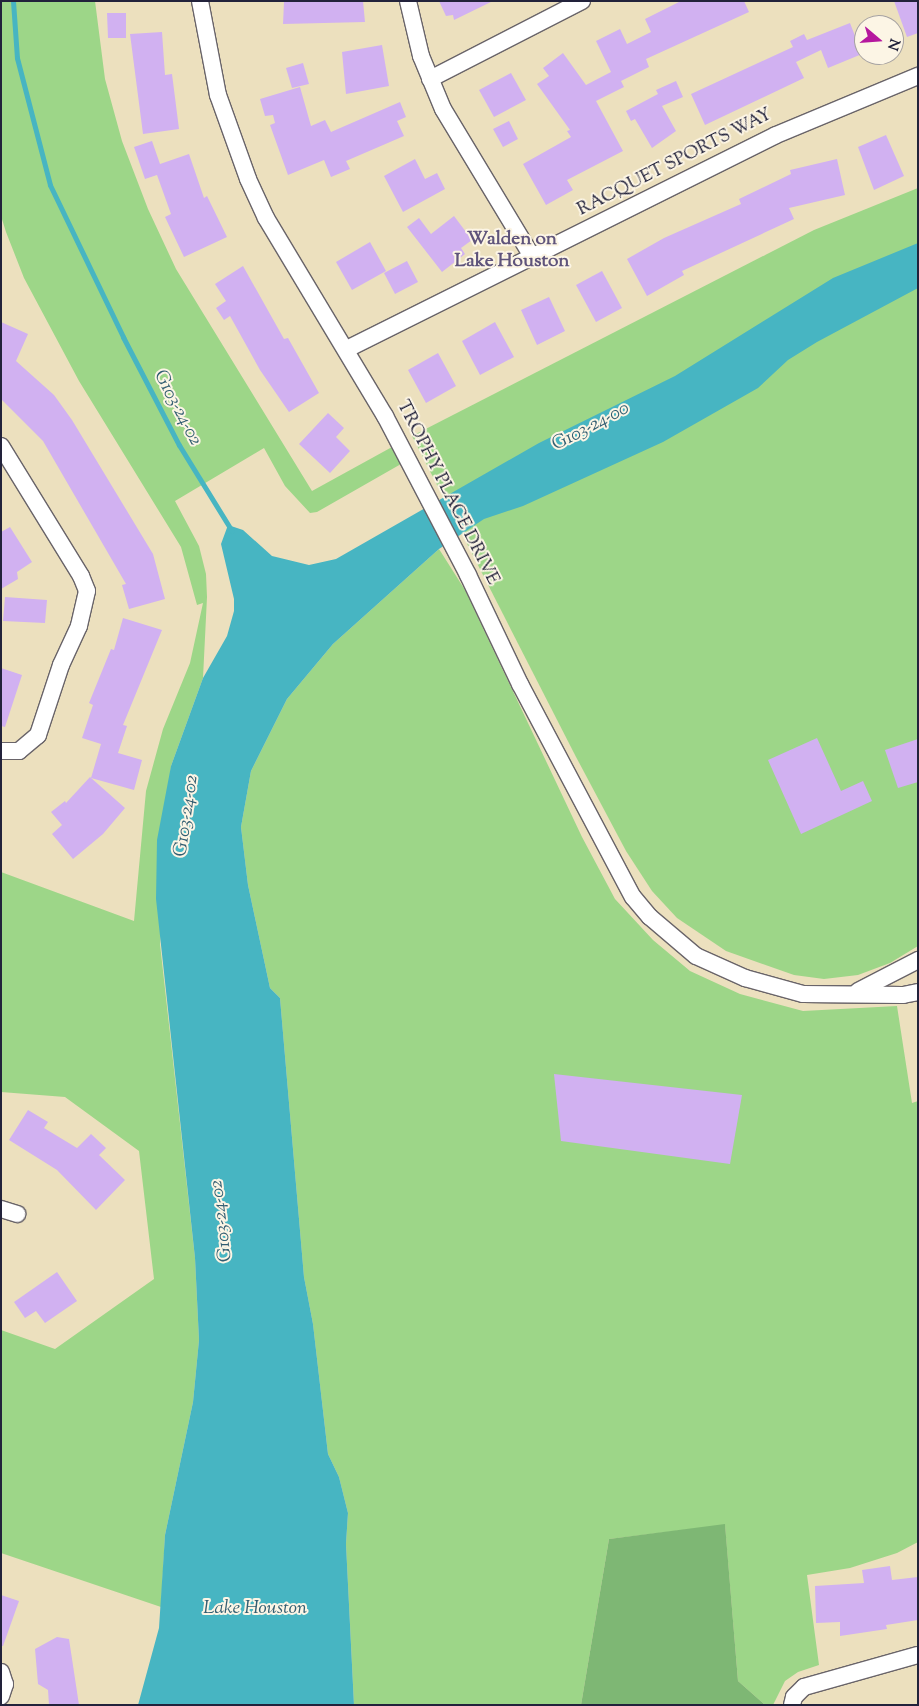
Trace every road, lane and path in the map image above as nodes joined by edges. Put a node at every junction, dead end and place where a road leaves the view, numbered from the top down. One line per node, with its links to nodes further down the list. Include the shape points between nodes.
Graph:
1 (200, 1): 7 (street, TROPHY PLACE DRIVE, via 218,95 248,179 286,252)
2 (408, 1): 5 (street)
3 (582, 1): 5 (street)
4 (918, 76): 6 (street, RACQUET SPORTS WAY, via 776,134)
5 (430, 78): 6 (street, via 459,139)
6 (533, 258): 7 (street, RACQUET SPORTS WAY)
7 (347, 349): 11 (street, TROPHY PLACE DRIVE, via 468,575 520,684 619,875 650,917 696,956 718,968 803,994)
8 (1, 446): 9 (street, via 87,591 79,626 61,665 38,735 19,751)
9 (1, 751)
10 (918, 960): 11 (street)
11 (856, 992): 12 (street, TROPHY PLACE DRIVE, via 903,995)
12 (918, 992)
13 (1, 1209): 14 (street)
14 (17, 1214)
15 (918, 1655): 18 (street, via 804,1687 794,1697)
16 (1, 1672): 17 (street, via 5,1684)
17 (1, 1696)
18 (792, 1705)

